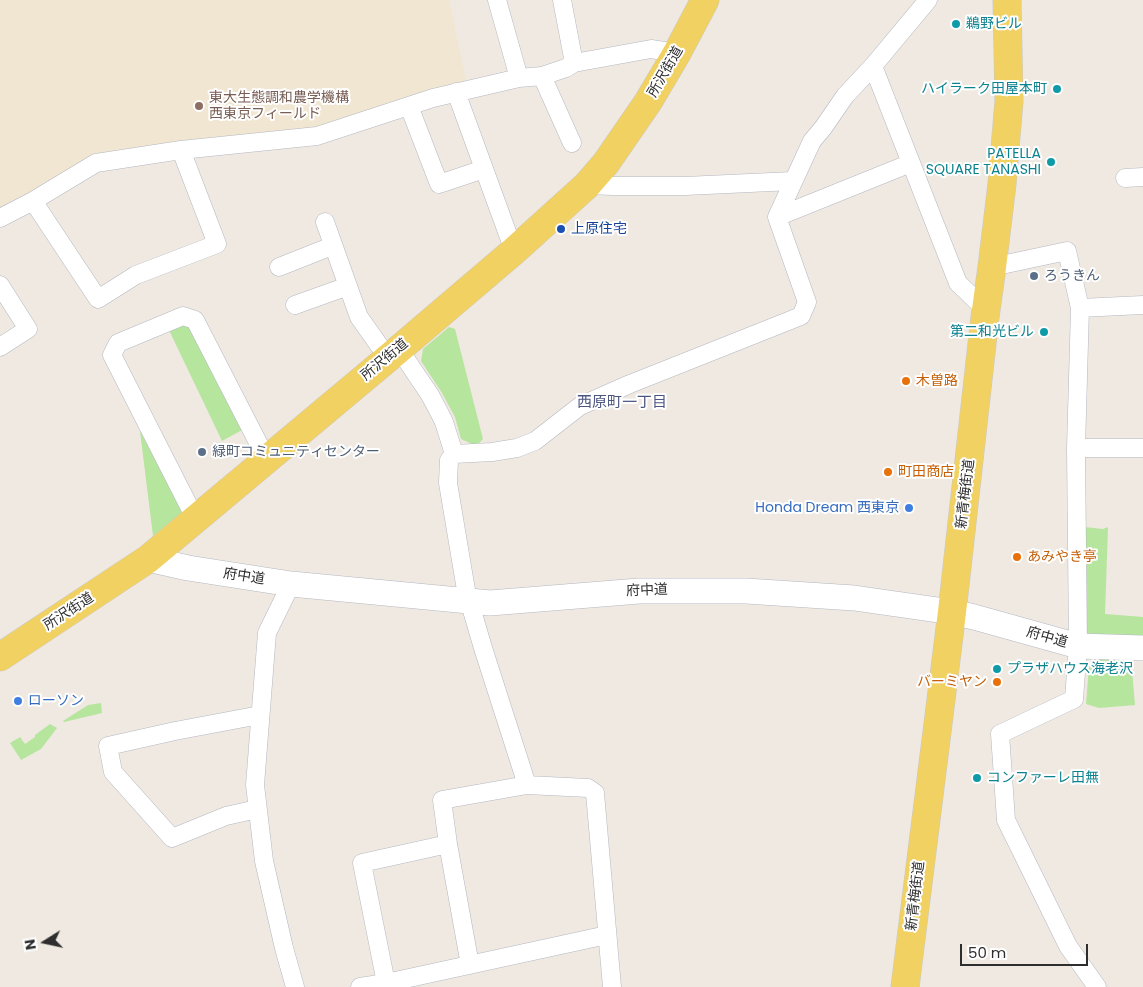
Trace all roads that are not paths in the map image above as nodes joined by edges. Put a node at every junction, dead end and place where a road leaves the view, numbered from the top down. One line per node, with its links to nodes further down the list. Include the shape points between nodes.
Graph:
1 (497, 0): 10 (street)
2 (562, 0): 7 (street)
3 (705, 0): 6 (main road, 所沢街道)
4 (928, 0): 8 (street)
5 (1007, 0): 28 (main road, 新青梅街道, via 1009,101)
6 (677, 53): 7 (street, via 651,49); 20 (main road, 所沢街道, via 634,123)
7 (574, 63): 9 (street)
8 (873, 66): 15 (street); 19 (street, via 845,96 812,141)
9 (542, 76): 10 (street); 13 (street)
10 (519, 78): 11 (street)
11 (456, 92): 12 (street); 16 (street)
12 (409, 106): 14 (street, via 317,136); 16 (street, via 439,184)
13 (572, 143)
14 (181, 150): 21 (street, via 96,163); 21 (street, via 217,244 136,275 98,299)
15 (911, 163): 22 (street); 34 (street, via 958,283)
16 (484, 169): 26 (street)
17 (1143, 177): 18 (street)
18 (1125, 178)
19 (793, 181): 20 (street, via 685,186); 22 (street)
20 (587, 185): 26 (main road, 所沢街道)
21 (33, 201): 23 (street)
22 (776, 217): 39 (street, via 807,302 801,316 580,406 535,441 517,448)
23 (0, 218)
24 (325, 222): 25 (street)
25 (332, 246): 27 (street); 30 (street)
26 (514, 251): 36 (main road, 所沢街道)
27 (278, 267)
28 (992, 268): 33 (street, via 1067,251); 34 (main road, 新青梅街道)
29 (0, 286): 35 (street, via 28,329)
30 (348, 286): 31 (street); 36 (street, via 359,317)
31 (295, 305)
32 (1143, 305): 33 (street)
33 (1080, 308): 37 (street)
34 (986, 310): 45 (main road, 新青梅街道)
35 (0, 347)
36 (393, 354): 39 (street, via 430,395 442,417); 40 (main road, 所沢街道)
37 (1076, 448): 38 (street); 46 (street)
38 (1143, 448)
39 (454, 454): 44 (street, via 449,460 448,483)
40 (267, 460): 41 (main road, 所沢街道); 41 (street, via 195,320 184,316 118,343 112,355)
41 (196, 520): 42 (main road, 所沢街道)
42 (148, 559): 43 (street, 府中道); 48 (main road, 所沢街道)
43 (291, 584): 44 (street, 府中道); 49 (street, via 267,633)
44 (469, 601): 45 (street, 府中道, via 512,602 639,591 746,591 854,598); 50 (street)
45 (952, 612): 46 (street, 府中道); 59 (main road, 新青梅街道)
46 (1078, 646): 47 (street, 府中道); 60 (street, via 1074,699 1000,734 1006,820 1068,946)
47 (1143, 648)
48 (0, 657)
49 (260, 715): 51 (street, via 255,786); 51 (street, via 108,746 113,772 172,838 226,816)
50 (527, 785): 52 (street, via 442,800); 53 (street, via 588,788 596,793)
51 (257, 809): 56 (street, via 264,861)
52 (448, 844): 54 (street); 55 (street, via 362,863)
53 (607, 935): 54 (street); 58 (street)
54 (470, 964): 55 (street)
55 (386, 983): 57 (street)
56 (295, 987)
57 (360, 987)
58 (612, 987)
59 (905, 987)
60 (1097, 987)

